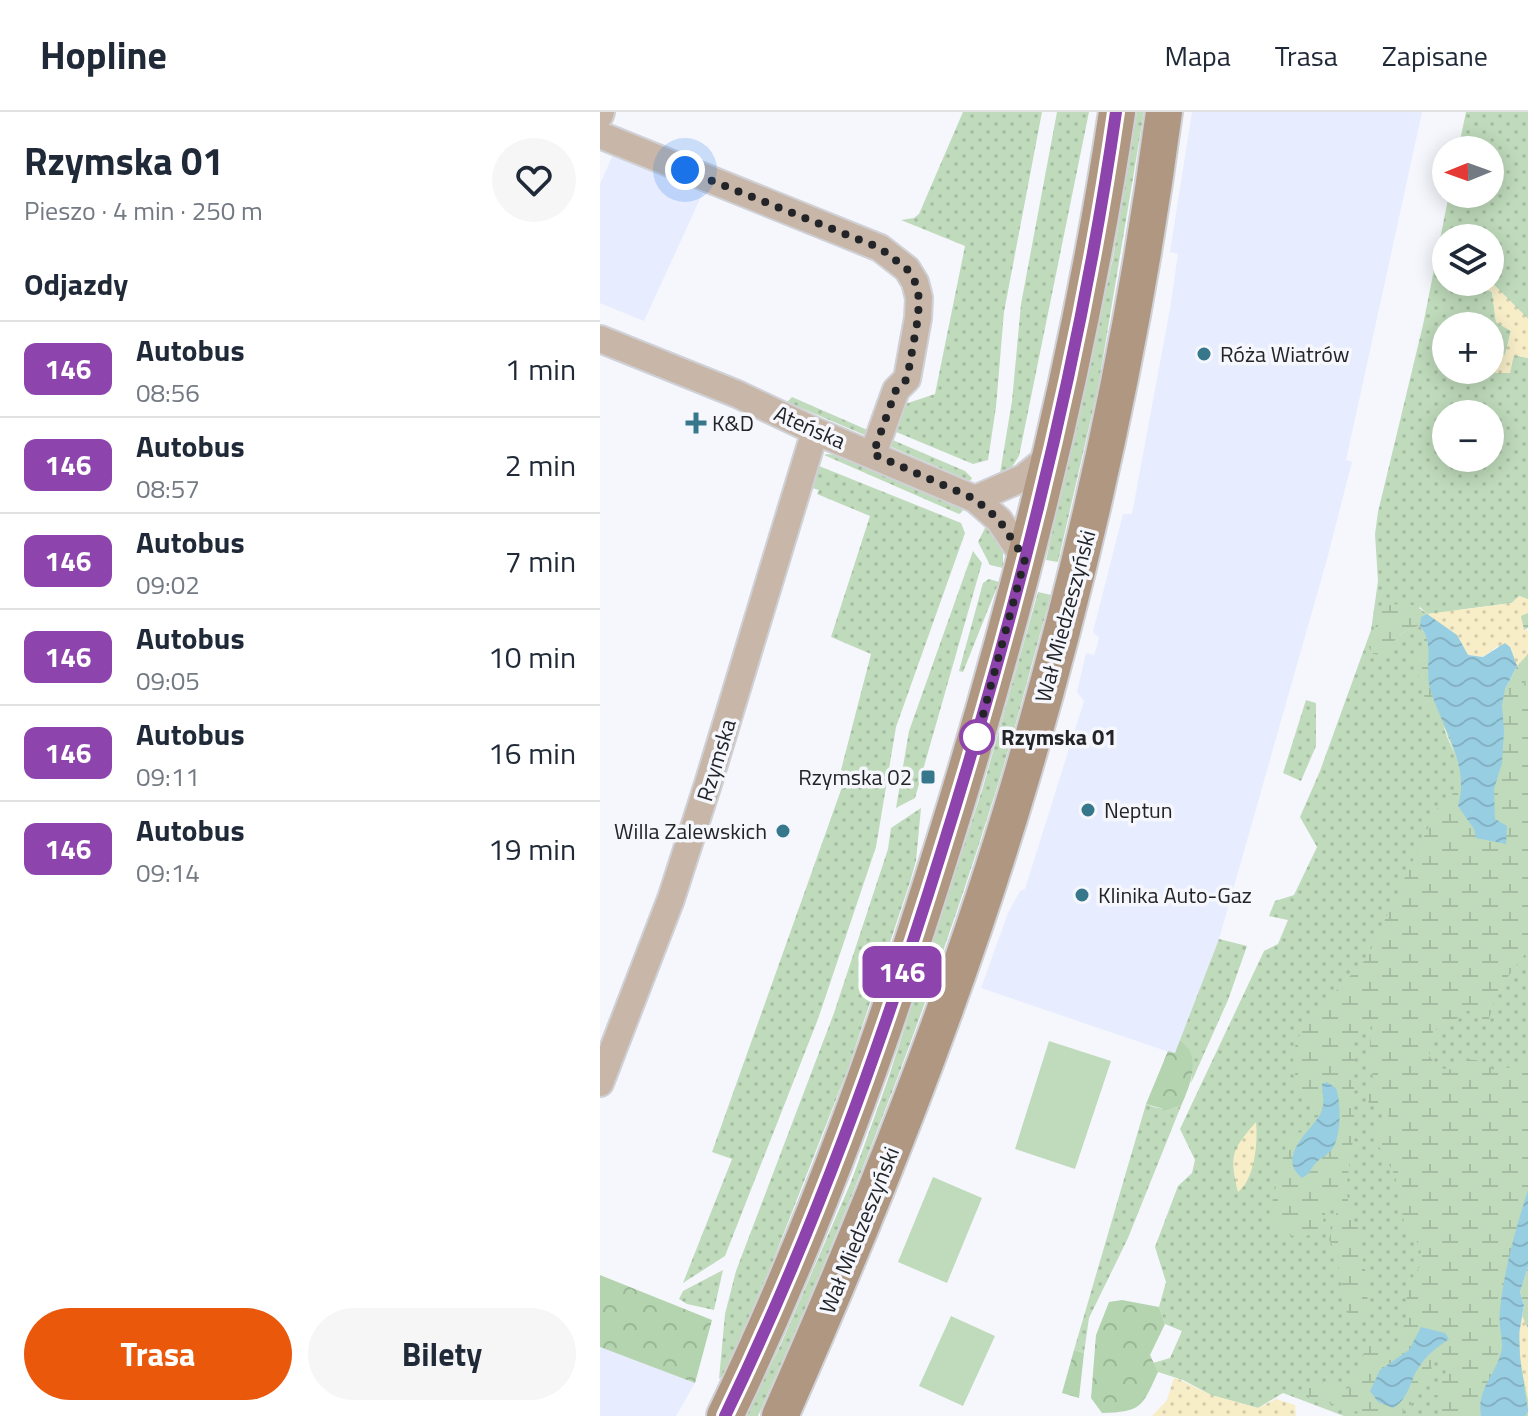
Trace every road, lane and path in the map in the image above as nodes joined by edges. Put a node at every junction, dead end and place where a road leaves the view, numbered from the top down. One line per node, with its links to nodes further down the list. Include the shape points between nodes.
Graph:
1 (1117, 112): 7 (main road, via 1091,267)
2 (1164, 112): 12 (main road, Wał Miedzeszyński, via 1096,497 1019,785 894,1144)
3 (600, 135): 6 (street, via 880,248 907,269 919,298 907,379 896,390)
4 (600, 339): 5 (street, Ateńska)
5 (815, 431): 6 (street, Ateńska); 10 (street, Rzymska, via 671,899)
6 (873, 454): 8 (street, Ateńska)
7 (1049, 457): 8 (street, via 1023,478); 9 (main road)
8 (975, 499): 9 (street, Ateńska, via 999,520)
9 (1025, 559): 11 (main road, via 963,782 864,1088 806,1238)
10 (600, 1083)
11 (725, 1416)
12 (780, 1416)

